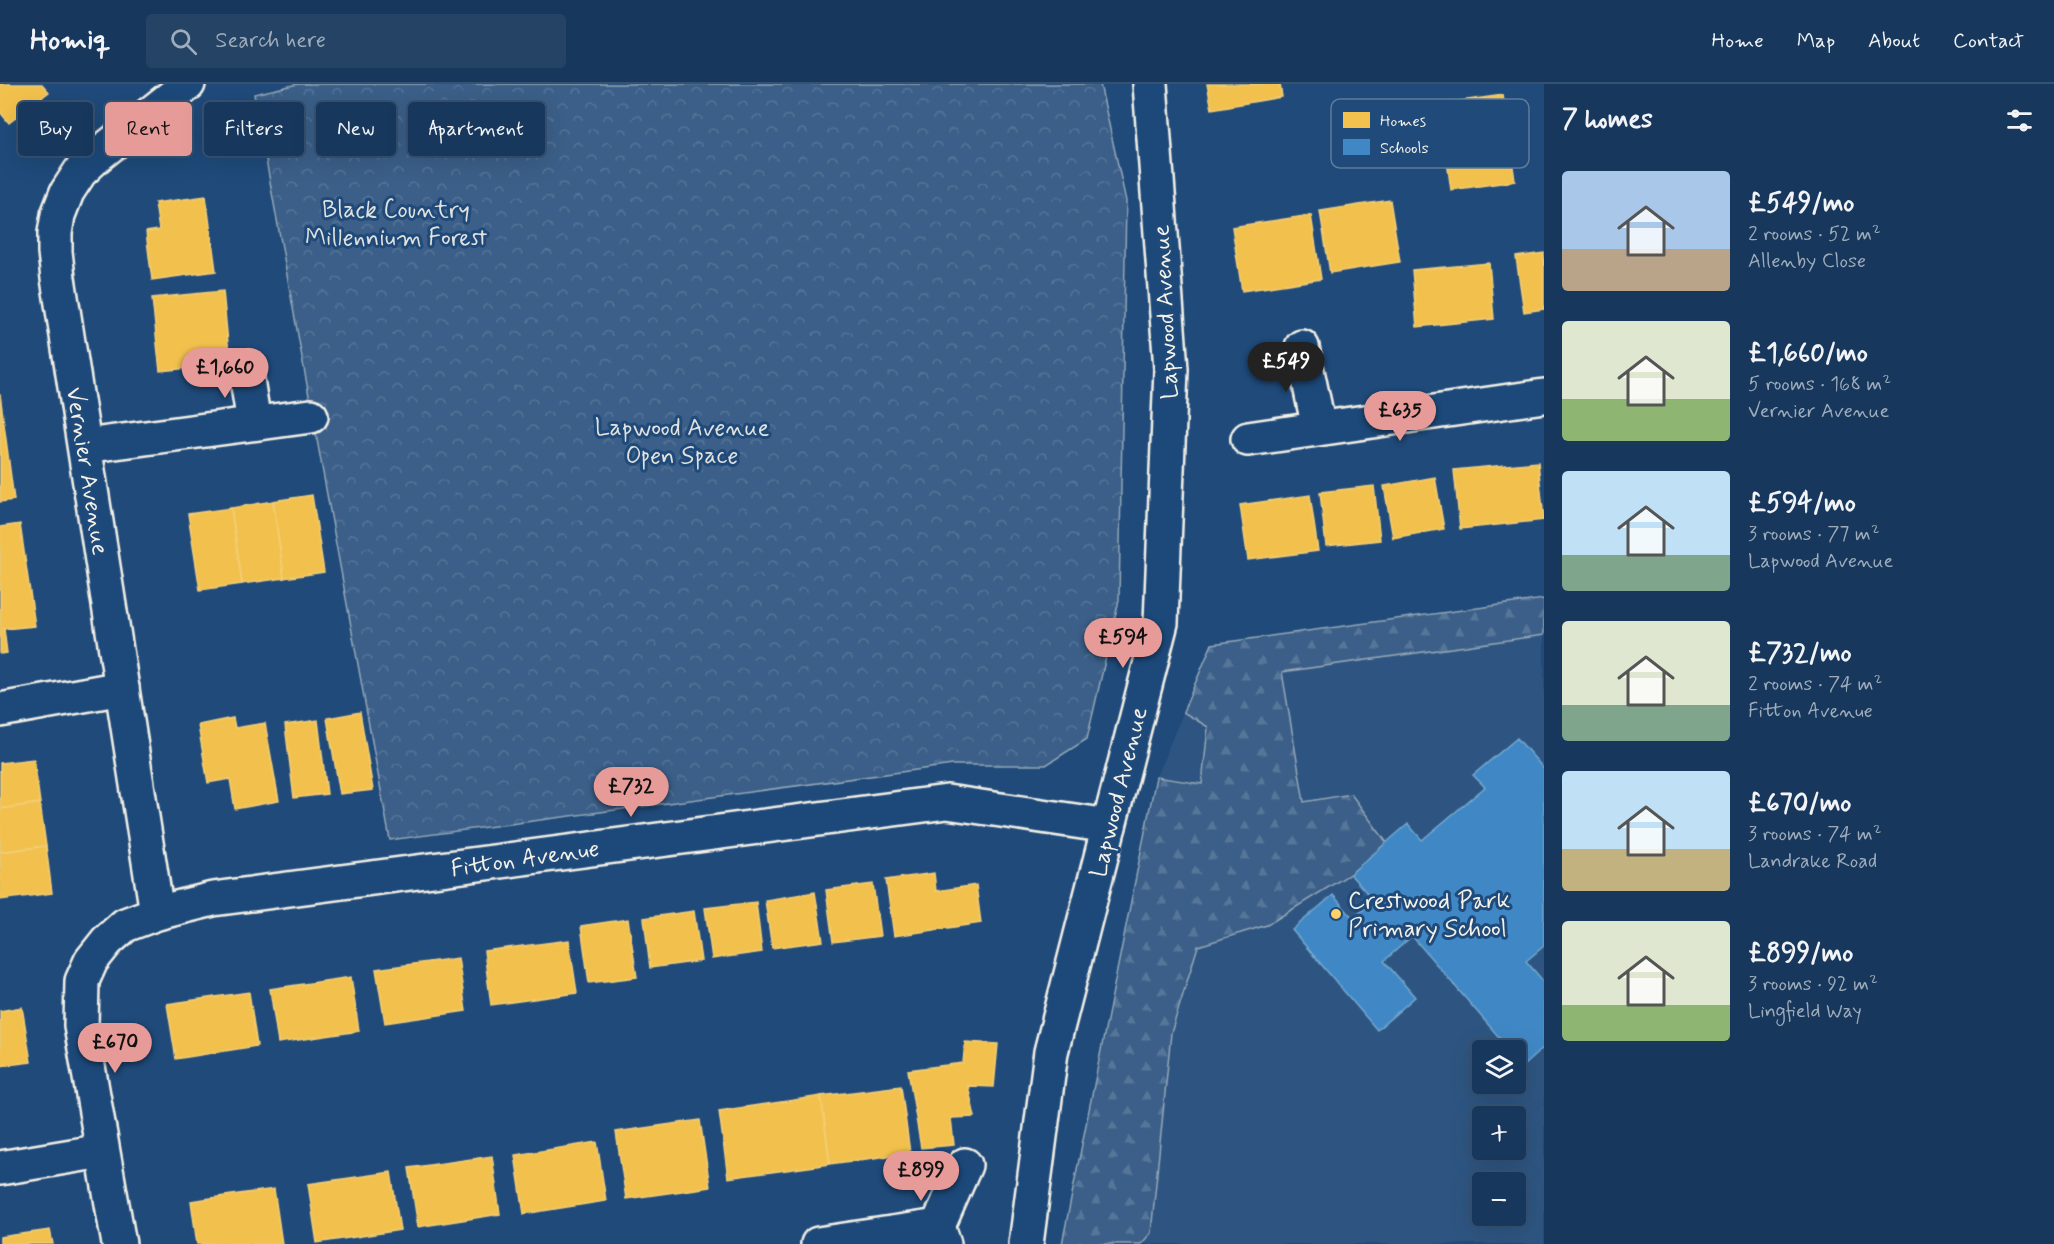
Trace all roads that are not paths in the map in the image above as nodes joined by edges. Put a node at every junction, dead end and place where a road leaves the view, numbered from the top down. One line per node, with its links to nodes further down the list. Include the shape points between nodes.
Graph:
1 (188, 84): 10 (street, Vernier Avenue, via 80,172 58,215 55,252)
2 (1150, 84): 13 (street, Lapwood Avenue, via 1171,369 1161,622)
3 (1302, 347): 8 (street)
4 (245, 367): 7 (street)
5 (1544, 396): 8 (street)
6 (311, 416): 7 (street)
7 (255, 423): 10 (street)
8 (1319, 428): 9 (street)
9 (1248, 439)
10 (85, 446): 11 (street, Vernier Avenue)
11 (122, 688): 12 (street); 14 (street, Vernier Avenue)
12 (0, 710)
13 (1109, 826): 14 (street, Fitton Avenue, via 947,802 213,898); 21 (street, Lapwood Avenue, via 1051,1052)
14 (157, 913): 15 (street, Fitton Avenue, via 125,925 107,941 82,981 81,1026)
15 (102, 1152): 17 (street); 19 (street, Fitton Avenue)
16 (965, 1165): 18 (street)
17 (0, 1168)
18 (941, 1235): 20 (street)
19 (119, 1244)
20 (818, 1244)
21 (1026, 1244)

